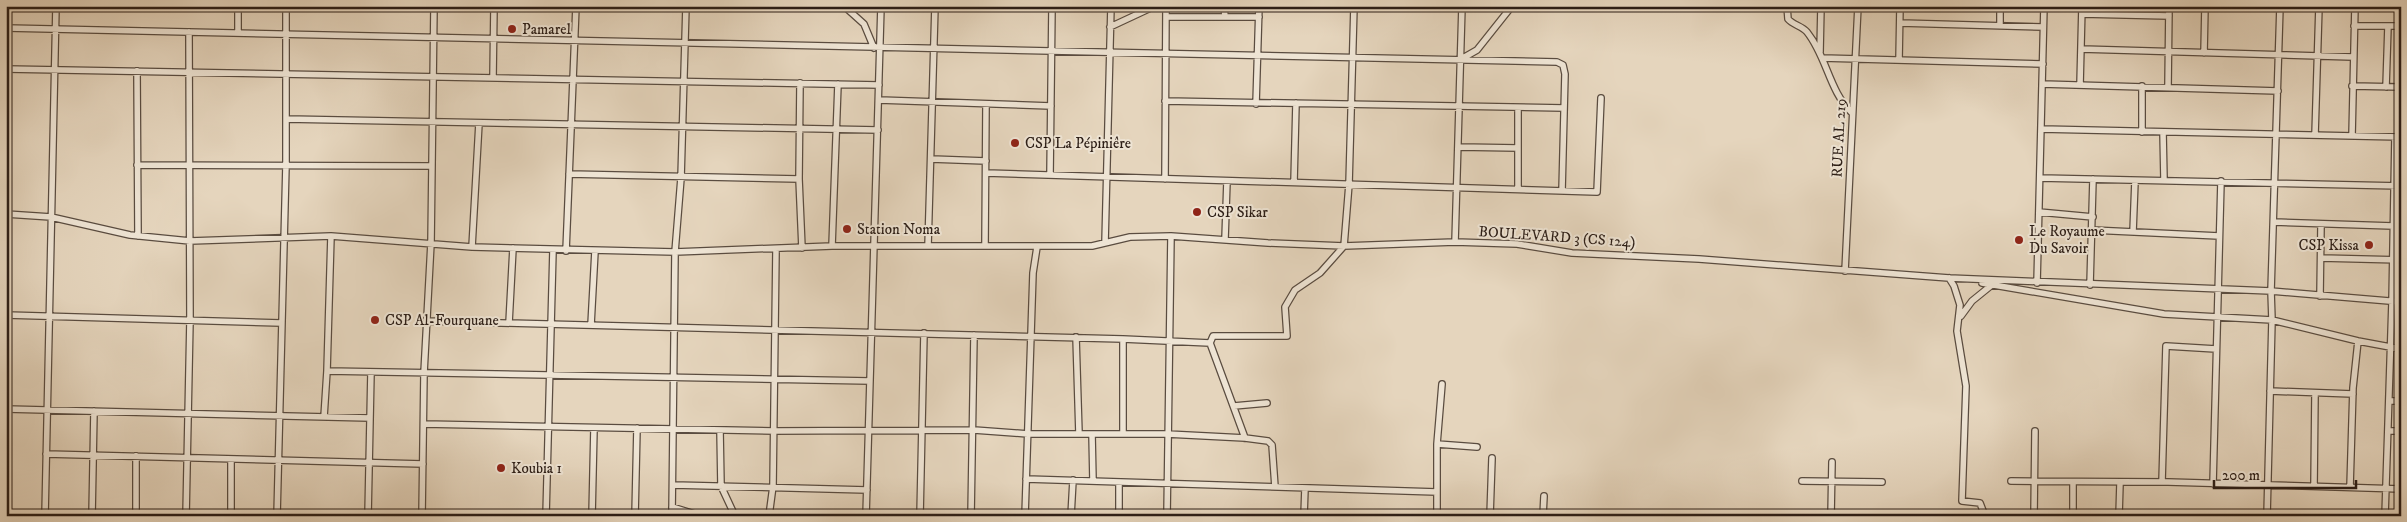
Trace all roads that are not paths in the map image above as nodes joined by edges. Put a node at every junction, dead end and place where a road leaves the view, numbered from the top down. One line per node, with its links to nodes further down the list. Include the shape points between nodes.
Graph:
1 (56, 6): 45 (street)
2 (238, 6): 47 (street)
3 (286, 6): 48 (street)
4 (434, 6): 49 (street)
5 (494, 6): 50 (street)
6 (576, 6): 51 (street)
7 (686, 6): 52 (street)
8 (844, 6): 53 (street, via 864,24)
9 (881, 6): 53 (street)
10 (935, 6): 54 (street)
11 (1052, 6): 56 (street)
12 (1111, 6): 42 (street)
13 (1155, 6): 42 (street)
14 (1166, 6): 36 (street)
15 (1224, 6): 34 (street)
16 (1259, 6): 35 (street)
17 (1354, 6): 66 (street)
18 (1462, 6): 68 (street)
19 (1512, 6): 68 (street, via 1477,50)
20 (1787, 6): 63 (street, via 1788,19 1806,31)
21 (1821, 6): 63 (street)
22 (1858, 6): 67 (street, RUE AL 219)
23 (1900, 6): 37 (street)
24 (2000, 6): 38 (street)
25 (2044, 6): 43 (street)
26 (2082, 6): 32 (street)
27 (2169, 6): 33 (street)
28 (2205, 6): 58 (street)
29 (2280, 6): 61 (street)
30 (2319, 6): 64 (street)
31 (2355, 6): 39 (street)
32 (2082, 14): 33 (street); 55 (street)
33 (2169, 16): 57 (street)
34 (1225, 17): 35 (street); 36 (street)
35 (1258, 17): 62 (street)
36 (1166, 18): 60 (street)
37 (1900, 22): 38 (street); 69 (street)
38 (2000, 25): 43 (street)
39 (2354, 26): 40 (street); 65 (street)
40 (2388, 26): 41 (street); 88 (street)
41 (2401, 26)
42 (1110, 27): 59 (street)
43 (2044, 27): 70 (street)
44 (6, 28): 45 (street)
45 (56, 29): 46 (street); 72 (street)
46 (189, 32): 47 (street); 74 (street)
47 (238, 33): 48 (street)
48 (286, 34): 49 (street); 75 (street)
49 (434, 38): 50 (street); 76 (street)
50 (493, 39): 51 (street); 77 (street)
51 (574, 41): 52 (street); 78 (street)
52 (685, 44): 53 (street); 79 (street)
53 (877, 48): 54 (street); 82 (street)
54 (934, 49): 56 (street); 94 (street)
55 (2081, 49): 57 (street); 84 (street)
56 (1052, 52): 59 (street); 99 (street)
57 (2168, 52): 58 (street); 87 (street)
58 (2204, 53): 61 (street)
59 (1110, 54): 60 (street); 130 (street)
60 (1166, 55): 62 (street); 93 (street)
61 (2279, 55): 64 (street); 90 (street)
62 (1258, 56): 66 (street); 98 (street)
63 (1821, 56): 67 (street); 103 (street, via 1840,101)
64 (2318, 56): 65 (street); 116 (street)
65 (2353, 57): 86 (street)
66 (1352, 58): 68 (street); 96 (street)
67 (1855, 59): 69 (street); 103 (street, RUE AL 219)
68 (1461, 60): 100 (street); 101 (street, via 1558,62 1565,70)
69 (1899, 60): 70 (street)
70 (2043, 64): 83 (street)
71 (6, 69): 72 (street)
72 (55, 70): 73 (street); 149 (street)
73 (137, 71): 74 (street); 123 (street)
74 (189, 72): 75 (street); 124 (street)
75 (286, 74): 76 (street); 104 (street)
76 (433, 76): 77 (street); 105 (street)
77 (492, 78): 78 (street)
78 (573, 79): 79 (street); 107 (street)
79 (684, 81): 80 (street); 108 (street)
80 (800, 83): 81 (street); 109 (street)
81 (838, 84): 82 (street); 111 (street)
82 (879, 84): 92 (street)
83 (2042, 84): 84 (street); 110 (street)
84 (2080, 85): 85 (street)
85 (2142, 86): 87 (street); 113 (street)
86 (2352, 86): 88 (street); 117 (street)
87 (2168, 87): 90 (street)
88 (2386, 87): 89 (street)
89 (2401, 87)
90 (2278, 91): 115 (street)
91 (1600, 98): 146 (street, via 1597,192)
92 (879, 100): 94 (street); 112 (street)
93 (1165, 101): 98 (street); 134 (street)
94 (933, 102): 97 (street); 121 (street)
95 (1296, 103): 96 (street); 98 (street); 140 (street)
96 (1351, 103): 100 (street); 142 (street)
97 (986, 104): 99 (street); 122 (street)
98 (1256, 104)
99 (1051, 106): 129 (street)
100 (1460, 108): 102 (street); 119 (street)
101 (1564, 108): 102 (street); 146 (street)
102 (1518, 109): 120 (street)
103 (1852, 113): 183 (street, RUE AL 219)
104 (286, 119): 105 (street); 125 (street)
105 (432, 122): 106 (street); 126 (street)
106 (479, 123): 107 (street); 171 (street)
107 (571, 125): 108 (street); 127 (street)
108 (682, 127): 109 (street); 131 (street)
109 (800, 129): 111 (street); 133 (street)
110 (2041, 129): 113 (street); 132 (street)
111 (837, 130): 112 (street); 167 (street)
112 (878, 130): 168 (street)
113 (2142, 132): 114 (street)
114 (2163, 132): 115 (street); 136 (street)
115 (2277, 135): 116 (street); 141 (street)
116 (2315, 136): 117 (street)
117 (2352, 136): 118 (street)
118 (2398, 137): 143 (street)
119 (1459, 146): 120 (street); 144 (street)
120 (1518, 148): 145 (street)
121 (931, 159): 122 (street); 169 (street)
122 (986, 161): 128 (street)
123 (138, 165): 124 (street); 156 (street)
124 (190, 165): 125 (street); 162 (street)
125 (286, 165): 126 (street); 160 (street)
126 (431, 166): 164 (street)
127 (569, 174): 131 (street); 177 (street)
128 (986, 174): 129 (street); 166 (street)
129 (1050, 175): 130 (street)
130 (1106, 177): 134 (street); 165 (street)
131 (681, 178): 133 (street); 179 (street)
132 (2040, 178): 135 (street); 147 (street)
133 (799, 179): 174 (street)
134 (1165, 179): 137 (street)
135 (2093, 179): 138 (street); 150 (street)
136 (2164, 180): 138 (street); 139 (street)
137 (1227, 181): 140 (street); 161 (street)
138 (2135, 181): 155 (street)
139 (2221, 181): 141 (street); 159 (street)
140 (1294, 182): 142 (street)
141 (2276, 183): 143 (street); 151 (street)
142 (1349, 184): 144 (street); 170 (street)
143 (2398, 186): 153 (street)
144 (1458, 187): 145 (street); 163 (street)
145 (1518, 189): 146 (street)
146 (1562, 191)
147 (2039, 212): 150 (street); 187 (street)
148 (6, 214): 149 (street, BOULEVARD 3 (CS 124))
149 (52, 217): 156 (street, BOULEVARD 3 (CS 124)); 196 (street)
150 (2092, 217): 154 (street)
151 (2274, 222): 152 (street); 191 (street)
152 (2321, 224): 153 (street); 180 (street)
153 (2393, 226): 181 (street)
154 (2092, 230): 155 (street); 189 (street)
155 (2133, 232): 159 (street)
156 (138, 236): 162 (street, BOULEVARD 3 (CS 124))
157 (331, 236): 160 (street, BOULEVARD 3 (CS 124)); 164 (street, BOULEVARD 3 (CS 124)); 220 (street)
158 (1171, 236): 161 (street, BOULEVARD 3 (CS 124)); 165 (street, BOULEVARD 3 (CS 124), via 1130,237); 214 (street)
159 (2219, 236): 190 (street)
160 (283, 238): 162 (street, BOULEVARD 3 (CS 124)); 202 (street)
161 (1225, 239): 170 (street, BOULEVARD 3 (CS 124))
162 (190, 242): 198 (street)
163 (1455, 242): 170 (street, BOULEVARD 3 (CS 124)); 183 (street, BOULEVARD 3 (CS 124), via 1517,244 1572,254)
164 (431, 243): 171 (street, BOULEVARD 3 (CS 124)); 201 (street)
165 (1105, 243): 172 (street, BOULEVARD 3 (CS 124))
166 (985, 245): 169 (street, BOULEVARD 3 (CS 124)); 172 (street, BOULEVARD 3 (CS 124))
167 (832, 246): 168 (street, BOULEVARD 3 (CS 124)); 174 (street, BOULEVARD 3 (CS 124))
168 (875, 246): 169 (street, BOULEVARD 3 (CS 124)); 208 (street)
169 (928, 246)
170 (1344, 246): 216 (street, via 1320,273 1295,290 1285,307 1287,336 1213,336)
171 (472, 247): 173 (street, BOULEVARD 3 (CS 124))
172 (1037, 247): 211 (street)
173 (513, 248): 175 (street, BOULEVARD 3 (CS 124)); 203 (street)
174 (802, 248): 176 (street, BOULEVARD 3 (CS 124))
175 (553, 250): 177 (street, BOULEVARD 3 (CS 124)); 204 (street)
176 (776, 250): 179 (street, BOULEVARD 3 (CS 124)); 207 (street)
177 (566, 251): 178 (street, BOULEVARD 3 (CS 124))
178 (595, 251): 179 (street, BOULEVARD 3 (CS 124)); 205 (street)
179 (676, 252): 206 (street)
180 (2322, 258): 181 (street); 192 (street)
181 (2393, 260): 182 (street); 193 (street)
182 (2401, 260)
183 (1845, 271): 184 (street, BOULEVARD 3 (CS 124))
184 (1948, 278): 185 (street, BOULEVARD 3 (CS 124)); 199 (street, via 1958,295)
185 (1958, 279): 186 (street, BOULEVARD 3 (CS 124)); 188 (street)
186 (1999, 281): 187 (street, BOULEVARD 3 (CS 124)); 188 (street)
187 (2037, 283): 189 (street, BOULEVARD 3 (CS 124))
188 (1992, 285): 197 (street, via 2164,314); 199 (street, via 1972,301)
189 (2090, 285): 190 (street, BOULEVARD 3 (CS 124))
190 (2218, 291): 191 (street, BOULEVARD 3 (CS 124)); 197 (street)
191 (2271, 291): 192 (street, BOULEVARD 3 (CS 124)); 200 (street)
192 (2320, 296): 193 (street, BOULEVARD 3 (CS 124))
193 (2392, 302): 194 (street, BOULEVARD 3 (CS 124)); 217 (street)
194 (2401, 302)
195 (6, 315): 196 (street)
196 (49, 316): 198 (street); 236 (street)
197 (2217, 317): 200 (street); 218 (street)
198 (190, 320): 202 (street); 238 (street)
199 (1959, 320): 329 (street, via 1957,331 1966,386 1962,501 1980,503)
200 (2272, 320): 215 (street); 228 (street)
201 (427, 321): 203 (street); 222 (street)
202 (281, 322): 239 (street)
203 (509, 323): 204 (street)
204 (550, 324): 205 (street); 223 (street)
205 (591, 325): 206 (street)
206 (675, 327): 207 (street); 224 (street)
207 (776, 330): 208 (street); 225 (street)
208 (873, 332): 209 (street); 226 (street)
209 (924, 333): 210 (street); 249 (street)
210 (974, 335): 211 (street); 250 (street)
211 (1031, 336): 212 (street); 255 (street)
212 (1076, 337): 213 (street); 256 (street)
213 (1123, 338): 214 (street); 258 (street)
214 (1171, 341): 216 (street); 259 (street)
215 (2358, 341): 217 (street); 230 (street)
216 (1210, 343): 234 (street)
217 (2390, 347): 219 (street); 231 (street)
218 (2216, 348): 283 (street, via 2166,346); 286 (street)
219 (2401, 349)
220 (327, 372): 221 (street); 240 (street)
221 (371, 372): 222 (street); 241 (street)
222 (424, 373): 223 (street); 242 (street)
223 (549, 375): 224 (street); 243 (street)
224 (674, 377): 225 (street); 246 (street)
225 (775, 379): 226 (street); 251 (street)
226 (870, 381): 248 (street)
227 (1442, 384): 261 (street)
228 (2270, 391): 229 (street); 290 (street)
229 (2315, 393): 230 (street); 291 (street)
230 (2353, 394): 293 (street)
231 (2390, 401): 232 (street); 253 (street)
232 (2401, 401)
233 (1267, 402): 234 (street)
234 (1234, 406): 260 (street)
235 (6, 409): 236 (street)
236 (47, 410): 237 (street); 263 (street)
237 (94, 411): 238 (street); 264 (street)
238 (188, 413): 239 (street); 266 (street)
239 (279, 416): 240 (street); 269 (street)
240 (324, 417): 241 (street)
241 (370, 418): 270 (street)
242 (424, 424): 243 (street); 272 (street)
243 (548, 427): 244 (street); 310 (street)
244 (594, 428): 245 (street); 311 (street)
245 (636, 428): 246 (street); 312 (street)
246 (673, 429): 247 (street); 287 (street)
247 (720, 430): 251 (street); 288 (street)
248 (868, 430): 249 (street); 251 (street); 297 (street)
249 (922, 430): 250 (street); 318 (street)
250 (974, 430): 255 (street); 319 (street)
251 (774, 431): 289 (street)
252 (2035, 431): 281 (street)
253 (2388, 431): 254 (street); 295 (street)
254 (2401, 431)
255 (1028, 434): 256 (street); 273 (street)
256 (1079, 434): 257 (street)
257 (1092, 434): 258 (street); 275 (street)
258 (1123, 434): 259 (street)
259 (1167, 434): 260 (street); 284 (street)
260 (1245, 438): 292 (street, via 1268,441 1272,445)
261 (1437, 444): 262 (street); 298 (street)
262 (1477, 447)
263 (46, 454): 264 (street); 303 (street)
264 (93, 455): 265 (street); 304 (street)
265 (136, 456): 266 (street); 305 (street)
266 (187, 458): 268 (street); 301 (street)
267 (1492, 458): 326 (street)
268 (231, 459): 269 (street); 302 (street)
269 (278, 460): 270 (street); 306 (street)
270 (369, 462): 272 (street); 308 (street)
271 (1832, 462): 277 (street)
272 (423, 464): 309 (street)
273 (1026, 479): 274 (street); 320 (street)
274 (1073, 480): 275 (street); 321 (street)
275 (1092, 481): 279 (street)
276 (1802, 481): 277 (street)
277 (1831, 481): 280 (street); 328 (street)
278 (2011, 481): 281 (street)
279 (1119, 482): 284 (street); 322 (street)
280 (1882, 482)
281 (2034, 482): 282 (street); 330 (street)
282 (2073, 482): 285 (street); 331 (street)
283 (2162, 482): 285 (street); 286 (street)
284 (1167, 483): 292 (street); 323 (street)
285 (2120, 483): 332 (street)
286 (2213, 484): 290 (street)
287 (673, 485): 288 (street); 300 (street)
288 (720, 486): 289 (street); 315 (street)
289 (774, 486): 297 (street); 316 (street)
290 (2268, 486): 291 (street); 333 (street)
291 (2314, 486): 293 (street)
292 (1276, 487): 294 (street)
293 (2350, 487): 295 (street)
294 (1305, 488): 298 (street); 324 (street)
295 (2386, 488): 296 (street); 334 (street)
296 (2401, 488)
297 (867, 490): 317 (street)
298 (1437, 492): 325 (street)
299 (1544, 496): 327 (street)
300 (672, 507): 313 (street); 314 (street)
301 (186, 515): 302 (street)
302 (231, 515): 306 (street)
303 (45, 516)
304 (92, 516)
305 (136, 516)
306 (277, 516): 307 (street)
307 (282, 516)
308 (368, 516)
309 (422, 516)
310 (546, 516)
311 (592, 516)
312 (635, 516)
313 (672, 516)
314 (702, 516)
315 (735, 516)
316 (769, 516)
317 (866, 516)
318 (920, 516)
319 (971, 516)
320 (1025, 516)
321 (1072, 516)
322 (1119, 516)
323 (1167, 516)
324 (1304, 516)
325 (1437, 516)
326 (1490, 516)
327 (1544, 516)
328 (1831, 516)
329 (1985, 516)
330 (2034, 516)
331 (2073, 516)
332 (2120, 516)
333 (2267, 516)
334 (2385, 516)

